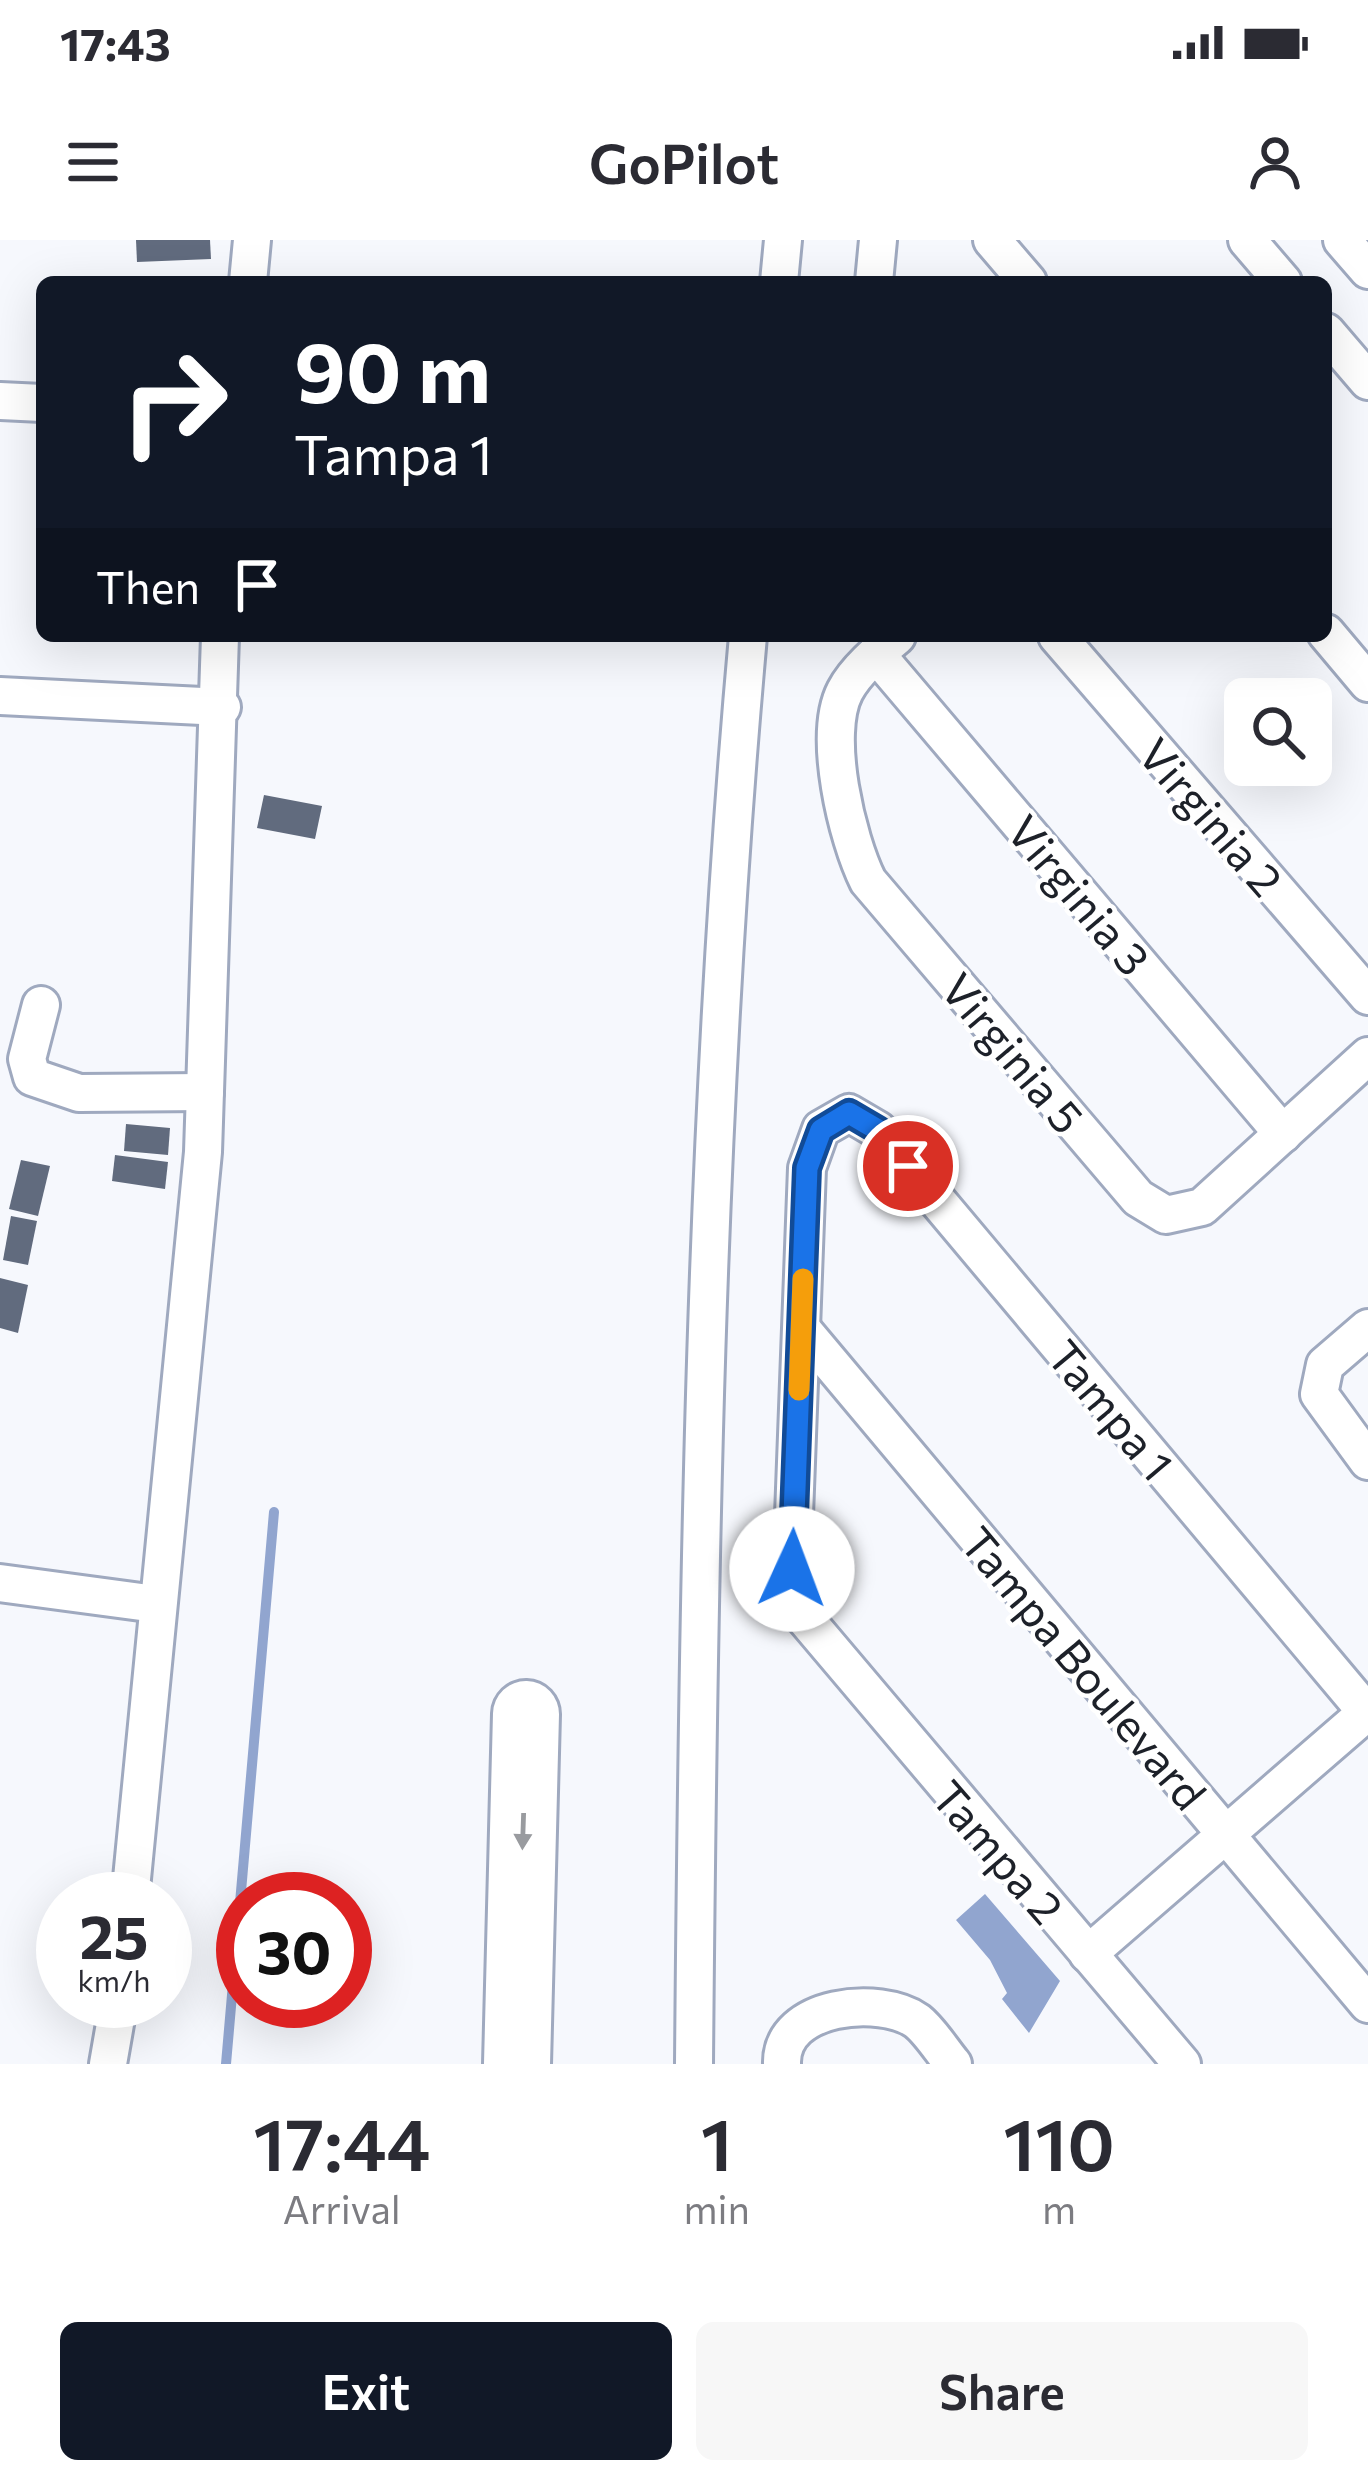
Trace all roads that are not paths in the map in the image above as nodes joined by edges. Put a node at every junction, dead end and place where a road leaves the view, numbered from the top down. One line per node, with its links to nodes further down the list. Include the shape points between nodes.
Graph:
1 (252, 240): 8 (street)
2 (783, 240): 9 (street)
3 (878, 240): 10 (street)
4 (992, 240): 11 (street)
5 (1247, 240): 12 (street)
6 (1342, 240): 7 (street)
7 (1368, 270)
8 (249, 276)
9 (780, 276)
10 (875, 276)
11 (1023, 276)
12 (1278, 276)
13 (1332, 339): 14 (street)
14 (1368, 381)
15 (0, 401): 16 (street)
16 (36, 403)
17 (1332, 640): 22 (street)
18 (220, 642): 24 (street)
19 (747, 642): 45 (street, via 727,873 698,1582)
20 (1062, 642): 25 (street, Virginia 2)
21 (886, 645): 30 (street, Virginia 3); 30 (street, Virginia 5, via 845,690 836,725 849,844 868,881 1138,1198 1166,1215 1202,1207)
22 (1368, 682)
23 (0, 696): 24 (street)
24 (222, 707): 28 (street)
25 (1368, 996)
26 (41, 1005): 28 (street, via 27,1059 32,1078 79,1093)
27 (1368, 1056): 30 (street)
28 (206, 1092): 35 (street)
29 (849, 1113): 32 (street, Tampa 2, via 821,1130 807,1168); 36 (street, Tampa 1, via 878,1130)
30 (1283, 1134)
31 (1368, 1328): 33 (street, via 1325,1365 1319,1394)
32 (802, 1329): 38 (street, Tampa Boulevard); 40 (street, Tampa 2, via 797,1609)
33 (1368, 1461)
34 (0, 1582): 35 (street)
35 (156, 1604): 39 (street)
36 (1367, 1713): 38 (street)
37 (526, 1714): 44 (highway, one-way to 44)
38 (1226, 1834): 40 (street); 41 (street, Tampa Boulevard)
39 (132, 1872)
40 (1088, 1954): 48 (street, Tampa 2)
41 (1368, 2004)
42 (114, 2028): 43 (street)
43 (108, 2064)
44 (517, 2064)
45 (694, 2064)
46 (782, 2064): 47 (street, via 794,2025 821,2012 886,2011 915,2020)
47 (953, 2064)
48 (1182, 2064)

